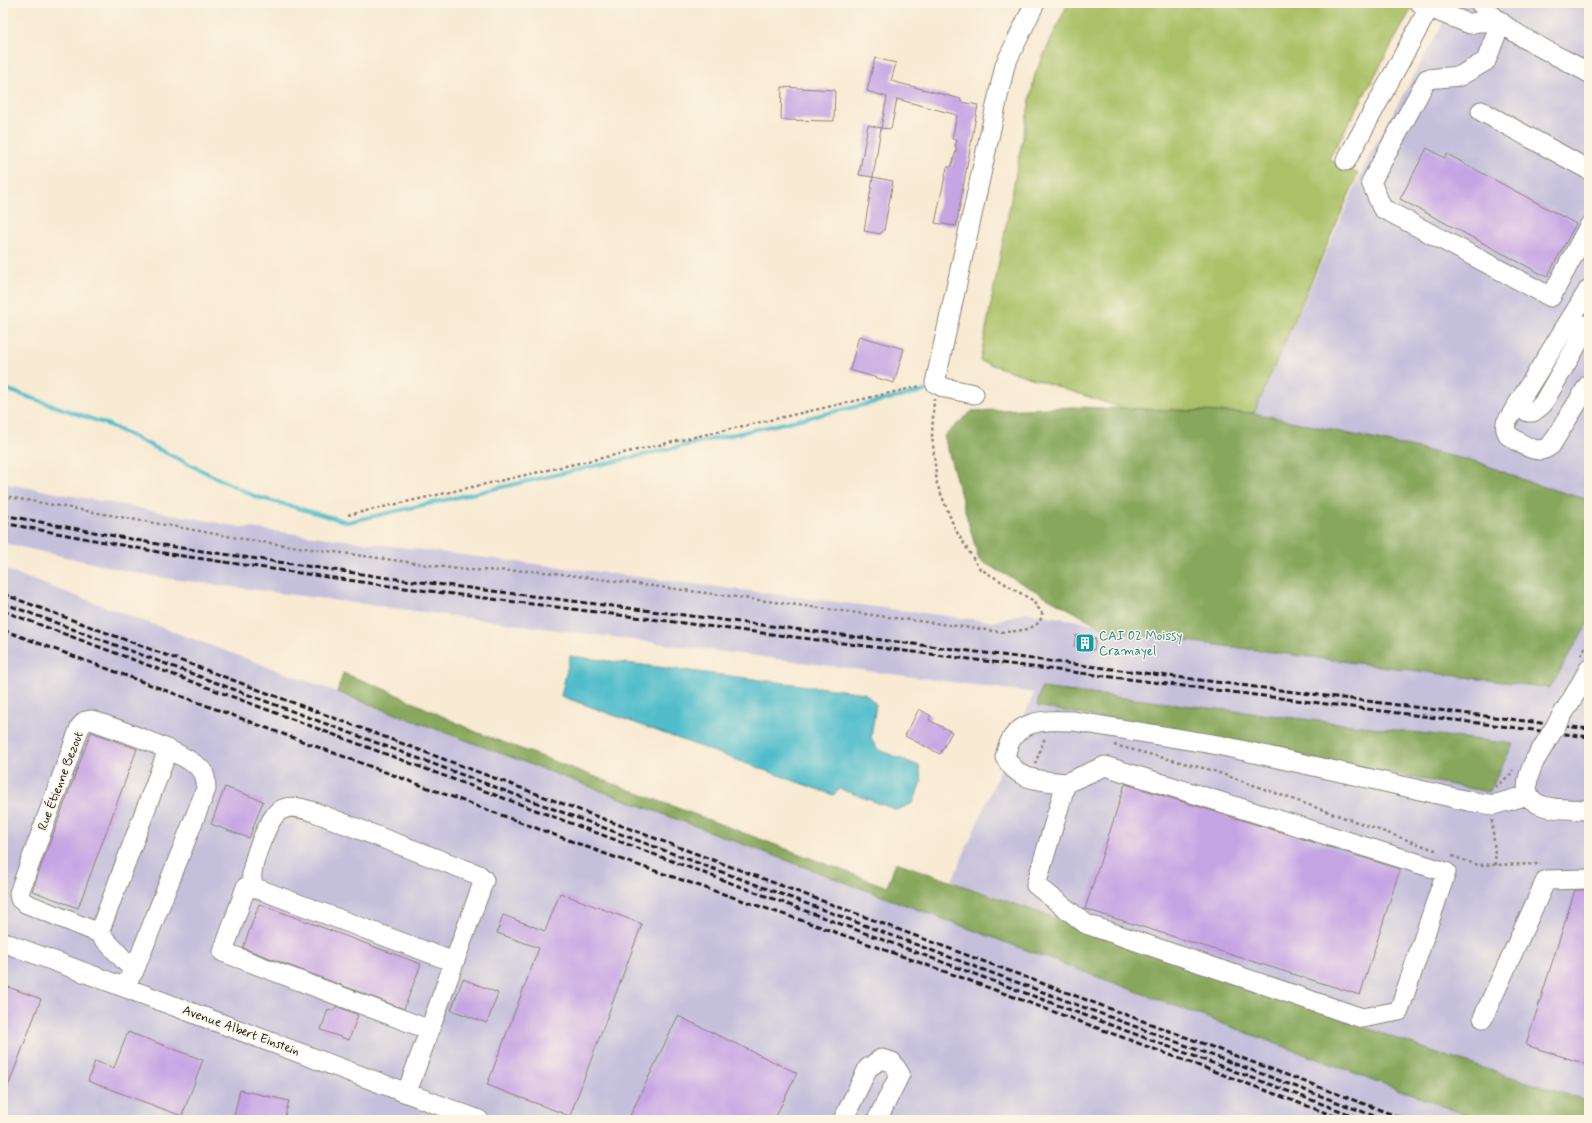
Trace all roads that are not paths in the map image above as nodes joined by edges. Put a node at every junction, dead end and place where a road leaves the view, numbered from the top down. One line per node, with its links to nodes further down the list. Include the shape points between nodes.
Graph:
1 (1035, 3): 13 (street, via 1006,65 935,383 944,388)
2 (1480, 3): 4 (street)
3 (1425, 5): 4 (street, via 1470,24); 7 (street)
4 (1501, 22): 5 (street); 9 (street, via 1486,61 1460,76 1427,79 1371,182 1382,208 1551,297)
5 (1589, 73)
6 (1481, 111): 8 (street)
7 (1346, 161)
8 (1589, 170)
9 (1589, 226)
10 (1589, 290): 14 (street)
11 (1589, 324): 14 (street, via 1542,405 1533,412)
12 (1589, 384): 14 (street, via 1551,446 1542,450 1534,451 1506,432 1506,423)
13 (974, 394)
14 (1516, 406)
15 (1589, 669): 18 (street, bridge, via 1535,760 1528,776)
16 (168, 750): 22 (street); 22 (street, Rue Étienne Bezout, via 91,720 85,721 80,727 18,893 25,903); 25 (street, Rue Étienne Bezout, via 196,764 206,779 206,790)
17 (1066, 783): 17 (street, via 1036,885 1086,924 1362,1018 1399,1011 1446,872 1105,766); 18 (street, via 1029,779 1015,771 1005,757 1007,748 1017,732 1033,722 1073,721 1218,746 1468,801 1493,805)
18 (1529, 795): 19 (street, via 1545,807)
19 (1589, 810)
20 (1589, 879): 26 (street, via 1546,880)
21 (253, 887): 24 (street); 24 (street, via 251,875 255,858 271,818 281,809 298,807 322,814 479,874 484,880); 27 (street, via 246,887 223,952)
22 (99, 933): 25 (street, Rue Étienne Bezout)
23 (3, 942): 25 (street, Avenue Albert Einstein)
24 (454, 962): 27 (street)
25 (129, 979): 28 (street, Avenue Albert Einstein)
26 (1483, 1018)
27 (430, 1030): 28 (street)
28 (407, 1092): 29 (street, Avenue Albert Einstein)
29 (479, 1120)
30 (842, 1120): 31 (street, via 868,1068 881,1058 892,1062 900,1074)
31 (877, 1120)

